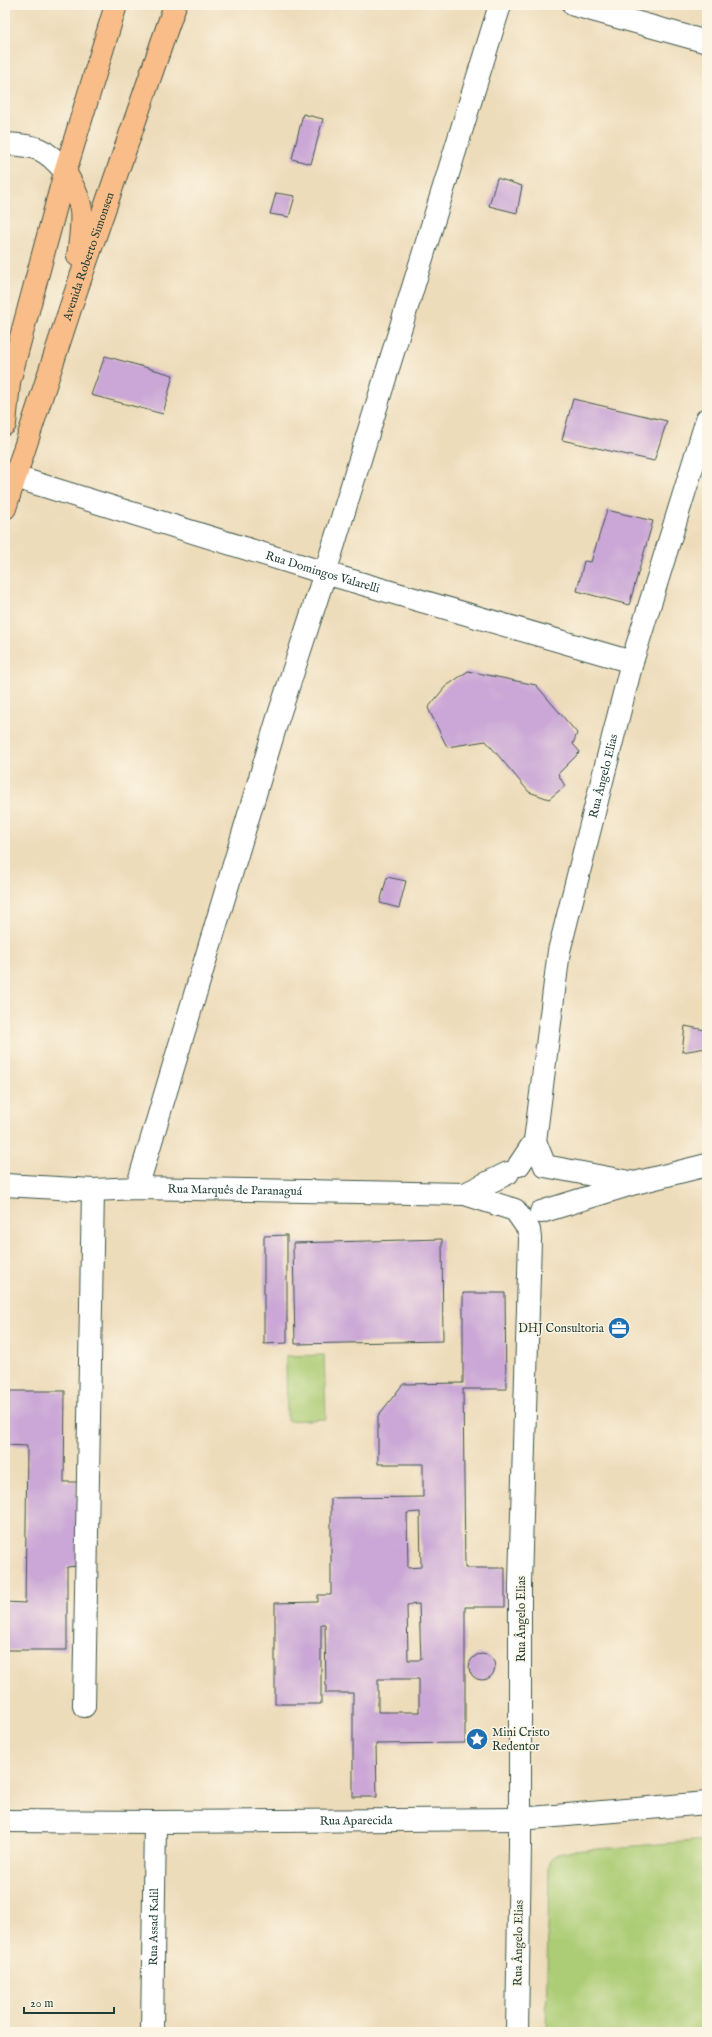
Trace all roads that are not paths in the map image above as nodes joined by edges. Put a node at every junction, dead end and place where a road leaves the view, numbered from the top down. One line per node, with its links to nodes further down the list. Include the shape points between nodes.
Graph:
1 (116, 5): 7 (main road)
2 (175, 5): 8 (main road, Avenida Roberto Simonsen)
3 (500, 5): 14 (street)
4 (574, 5): 5 (street)
5 (707, 42)
6 (5, 144): 7 (street, via 36,147 56,160)
7 (65, 172): 8 (main road, via 76,191 82,212); 9 (main road)
8 (74, 296): 12 (main road, Avenida Roberto Simonsen)
9 (6, 389): 11 (main road)
10 (707, 419): 15 (street, Rua Ângelo Elias)
11 (5, 424)
12 (10, 475): 13 (main road, Avenida Roberto Simonsen); 14 (street, Rua Domingos Valarelli)
13 (5, 508)
14 (325, 573): 15 (street, Rua Domingos Valarelli); 22 (street, via 277,721)
15 (632, 662): 16 (street, Rua Ângelo Elias, via 559,951)
16 (535, 1141): 18 (street, Rua Ângelo Elias); 19 (street, Rua Ângelo Elias)
17 (707, 1165): 20 (street)
18 (545, 1166): 19 (street, via 532,1162); 20 (street); 26 (street, via 554,1177 556,1191 552,1203)
19 (514, 1169): 24 (street, Rua Marquês de Paranaguá); 25 (street, via 504,1186 507,1199)
20 (635, 1183): 26 (street)
21 (5, 1186): 23 (street, Rua Marquês de Paranaguá)
22 (137, 1188): 23 (street, Rua Marquês de Paranaguá); 24 (street, Rua Marquês de Paranaguá)
23 (93, 1190): 27 (street)
24 (465, 1194): 25 (street, Rua Marquês de Paranaguá)
25 (515, 1210): 26 (street, via 528,1214); 29 (street, Rua Ângelo Elias, via 529,1230 530,1239 520,1583)
26 (541, 1212)
27 (84, 1706)
28 (707, 1803): 29 (street, Rua Aparecida)
29 (520, 1819): 31 (street, Rua Aparecida); 33 (street, Rua Ângelo Elias)
30 (5, 1821): 31 (street, Rua Aparecida)
31 (156, 1822): 32 (street, Rua Assad Kalil)
32 (152, 2032)
33 (517, 2032)

